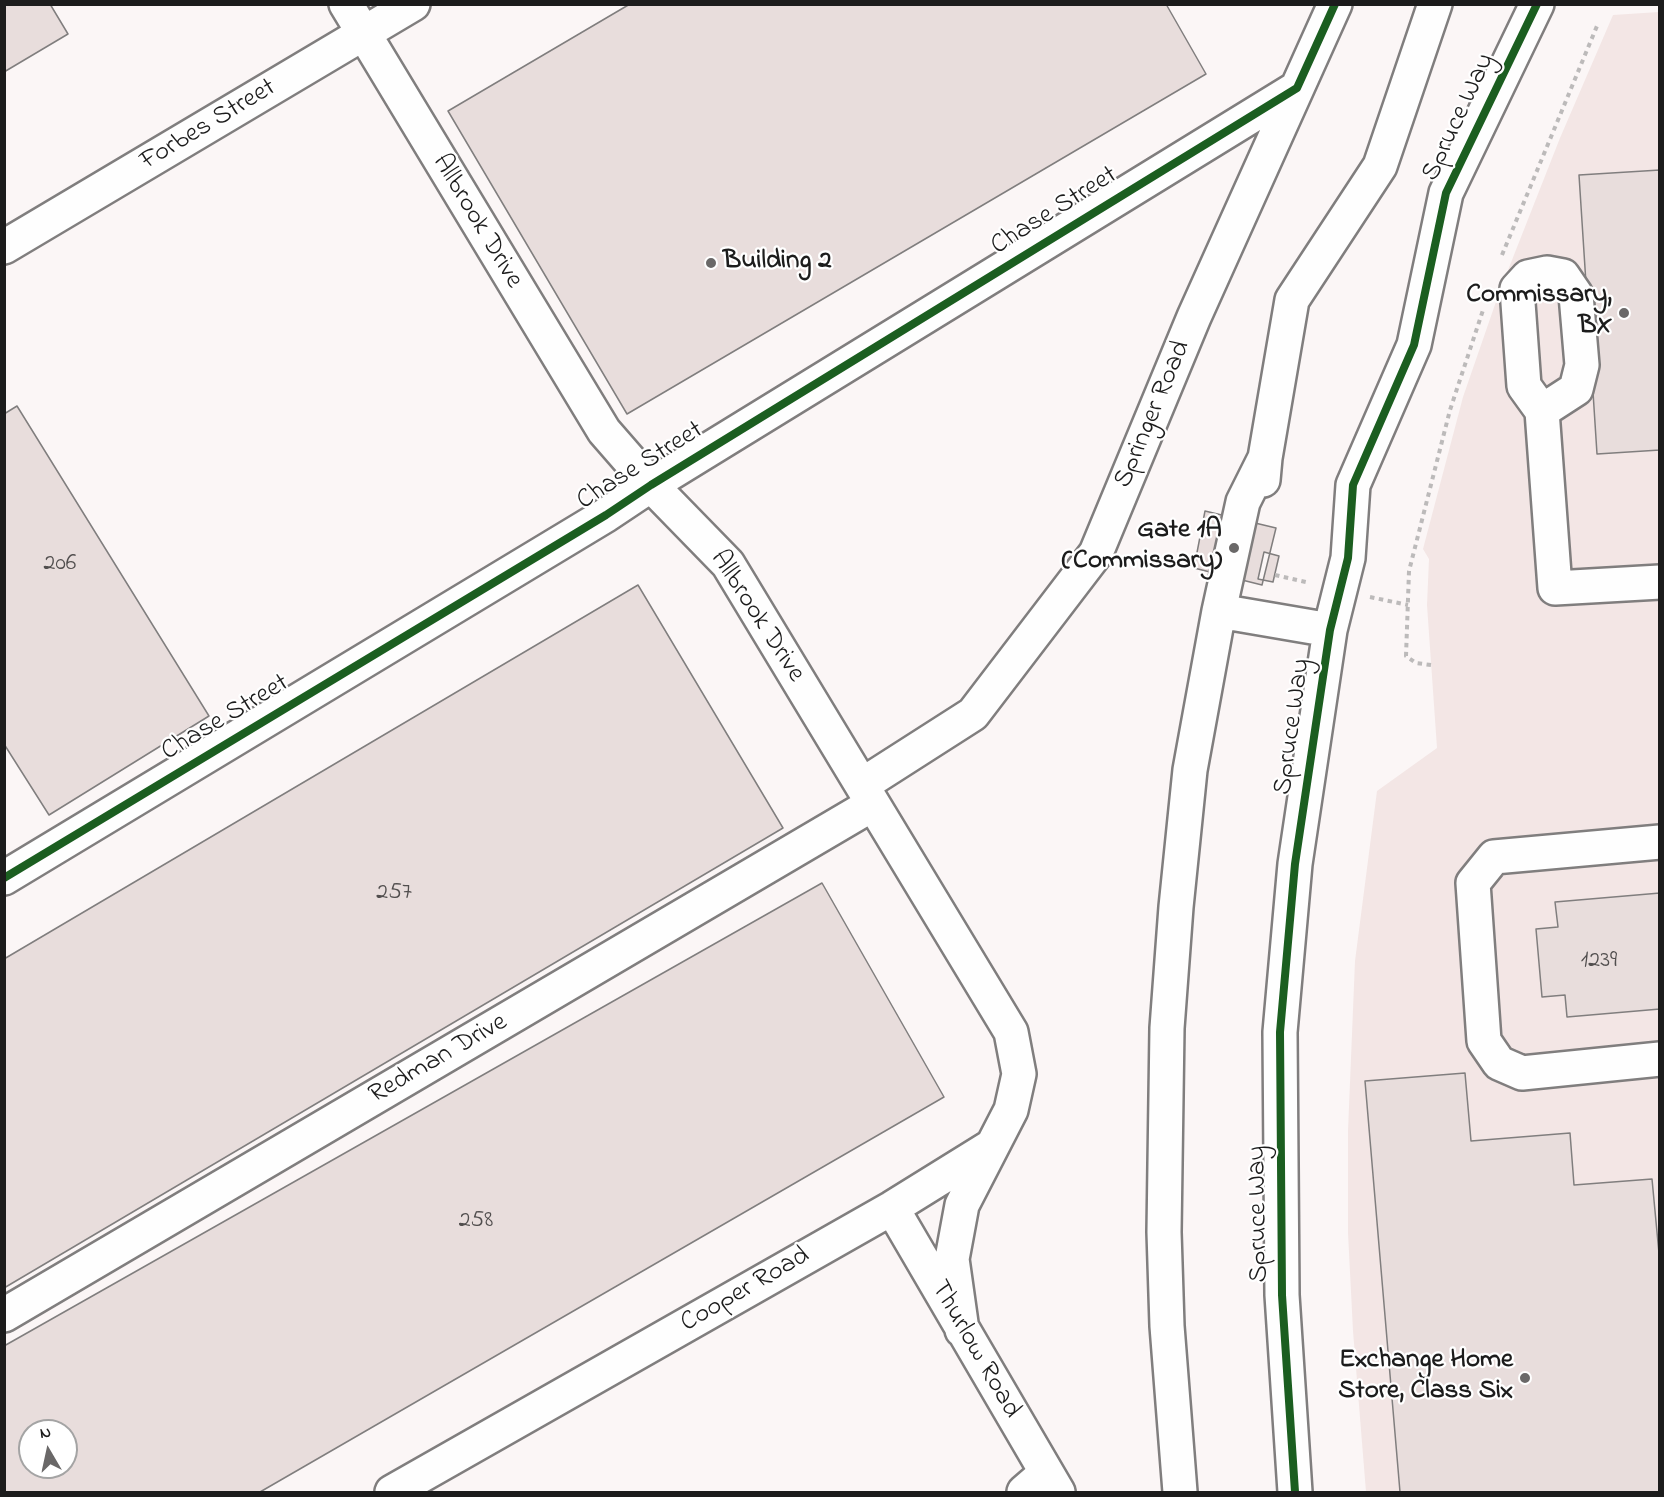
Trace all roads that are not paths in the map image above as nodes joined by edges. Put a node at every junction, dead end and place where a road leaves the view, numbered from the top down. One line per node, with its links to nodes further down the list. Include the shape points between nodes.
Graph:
1 (346, 4): 6 (street, Allbrook Drive)
2 (413, 4): 6 (street, Forbes Street)
3 (1335, 4): 7 (street, Springer Road)
4 (1434, 4): 12 (street, Spruce Way, via 1380,166 1292,300 1265,458 1242,502)
5 (1537, 4): 13 (street, Spruce Way, via 1446,193 1414,345 1353,485 1348,558)
6 (364, 34): 8 (street, Forbes Street); 10 (street, Allbrook Drive, via 604,431)
7 (1297, 88): 10 (street, Chase Street); 14 (street, Springer Road, via 1194,317 1096,553 973,714)
8 (4, 247)
9 (1542, 411): 11 (street, via 1555,588)
10 (651, 485): 14 (street, Allbrook Drive, via 728,564); 16 (street, Chase Street)
11 (1659, 582)
12 (1219, 612): 13 (street); 24 (street, via 1190,770 1167,1028 1164,1244)
13 (1330, 630): 25 (street, Spruce Way, via 1295,864 1280,1032 1282,1295)
14 (867, 794): 18 (street, Allbrook Drive, via 1011,1032 1019,1074 1011,1110); 20 (street, Redman Drive)
15 (1659, 842): 17 (street, via 1494,857 1473,883 1484,1041 1499,1063 1522,1073)
16 (4, 878)
17 (1659, 1059)
18 (994, 1145): 19 (street, Cooper Road); 21 (street, via 962,1205 952,1258)
19 (892, 1208): 21 (street, Thurlow Road); 23 (street, Cooper Road)
20 (4, 1315)
21 (962, 1330): 22 (street, Thurlow Road)
22 (1043, 1486)
23 (410, 1488)
24 (1180, 1492)
25 (1295, 1492)

